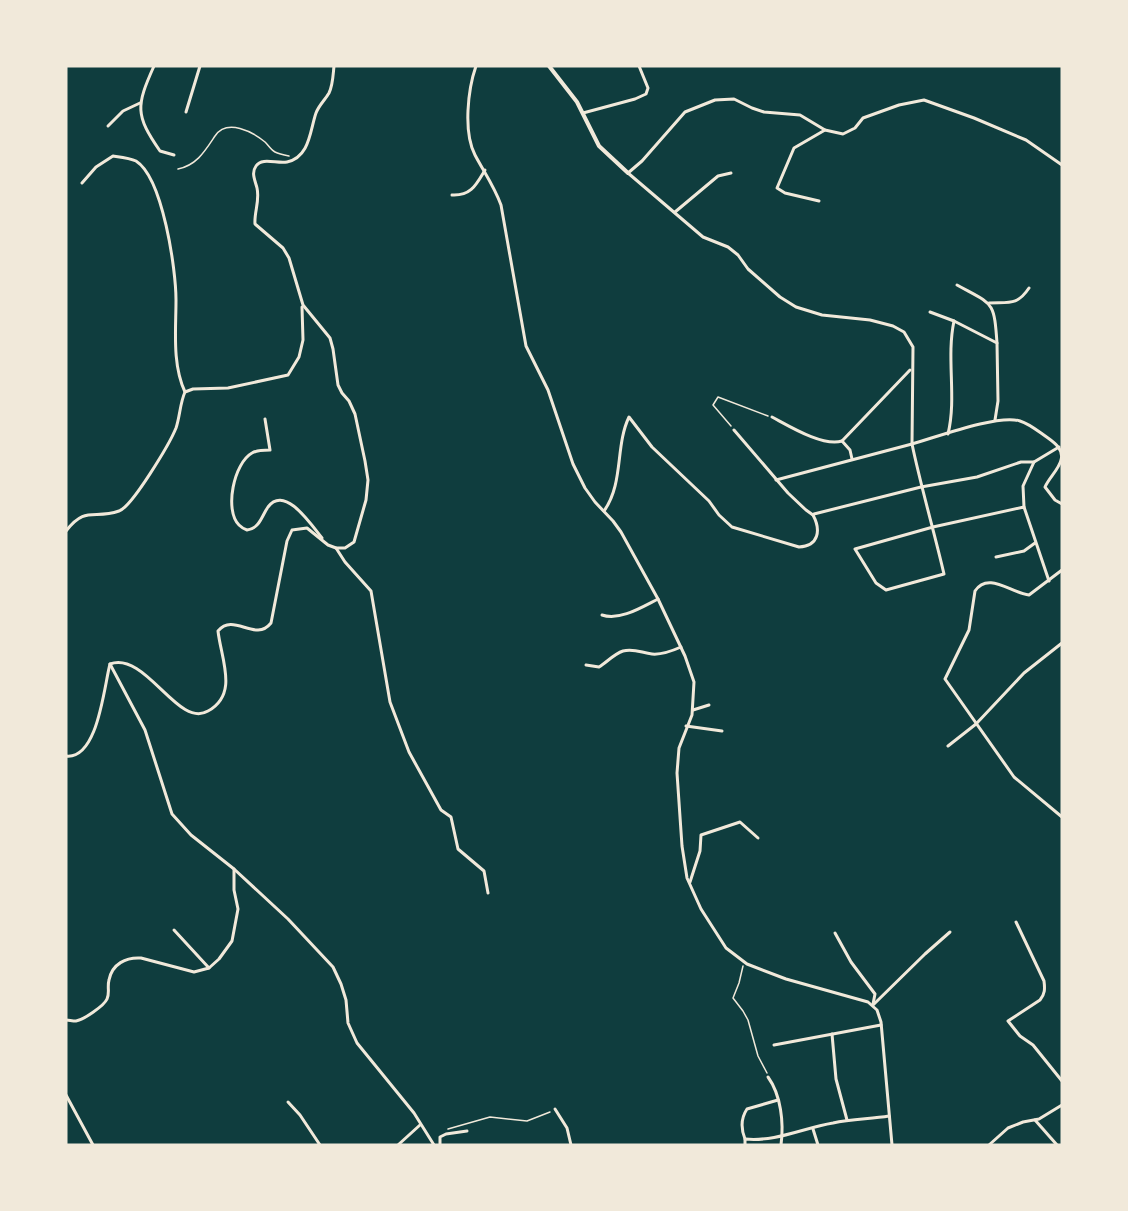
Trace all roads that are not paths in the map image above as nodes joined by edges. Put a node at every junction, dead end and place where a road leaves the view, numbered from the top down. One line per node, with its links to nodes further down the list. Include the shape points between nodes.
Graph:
1 (154, 66): 7 (street)
2 (200, 66): 8 (street)
3 (334, 66): 24 (street, via 329,93 316,113 308,144 287,162 262,161 254,168 258,203 255,224 290,258)
4 (476, 66): 14 (street, via 468,102 469,132 475,154)
5 (549, 66): 9 (street)
6 (639, 66): 9 (street, via 648,88 646,94)
7 (140, 103): 10 (street, via 123,111); 12 (street, via 146,130 159,151)
8 (186, 112)
9 (583, 112): 15 (street, via 599,146)
10 (108, 126)
11 (825, 130): 13 (street, via 843,134 863,118 924,100 1026,140); 15 (street, via 800,115 764,112 734,99 715,100 686,112); 19 (street, via 794,148 777,188)
12 (174, 155)
13 (1062, 165)
14 (485, 170): 18 (street, via 470,192); 44 (street, via 503,213 526,346 549,390 573,464)
15 (628, 173): 20 (street)
16 (731, 173): 20 (street, via 718,176)
17 (82, 183): 29 (street, via 113,156 135,160 160,201 168,234 176,298 178,370)
18 (452, 195)
19 (819, 201)
20 (675, 212): 28 (street, via 703,237 728,247 780,297 796,306 822,315 870,320 903,332 913,347)
21 (957, 285): 23 (street)
22 (1029, 288): 23 (street, via 1017,302)
23 (988, 303): 27 (street, via 994,310)
24 (303, 305): 29 (street, via 303,340 288,375 228,388); 50 (street, via 330,338 338,385 355,414 366,471 366,500 358,534 345,548)
25 (930, 312): 26 (street)
26 (954, 321): 27 (street); 34 (street, via 950,365 952,420)
27 (997, 343): 32 (street)
28 (912, 369): 35 (street); 36 (street)
29 (184, 392): 47 (street, via 176,427 129,504 120,511 85,515)
30 (772, 417): 35 (street, via 813,437)
31 (265, 418): 49 (street, via 270,450 252,453 241,462 231,494 234,519 247,530 252,529 269,505 287,502 301,512)
32 (995, 420): 34 (street); 37 (street, via 1022,422)
33 (734, 430): 40 (street)
34 (948, 434): 36 (street)
35 (842, 441): 38 (street)
36 (912, 444): 38 (street); 41 (street)
37 (1059, 447): 39 (street); 42 (street, via 1061,462 1044,487)
38 (852, 459): 40 (street)
39 (1034, 462): 41 (street); 43 (street, via 1023,486)
40 (776, 480): 45 (street)
41 (921, 487): 45 (street); 46 (street)
42 (1062, 504)
43 (1024, 507): 46 (street); 48 (street)
44 (604, 511): 45 (street, via 612,500 629,417 652,447 732,527 799,547 816,540 819,531); 54 (street, via 621,532)
45 (813, 515)
46 (933, 527): 46 (street, via 944,574 886,590 876,583 855,549)
47 (66, 531)
48 (1035, 543): 51 (street, via 1024,551); 53 (street)
49 (326, 544): 50 (street); 58 (street, via 307,528 292,530 267,629 253,631 229,624 218,631 226,684 224,697 218,706 202,715 191,714 129,664)
50 (336, 548): 71 (street, via 371,591 390,702 409,752 441,810 451,817 458,849 484,871)
51 (996, 557)
52 (1062, 570): 53 (street)
53 (1048, 581): 62 (street, via 1029,595 990,581 975,591 969,630 945,679)
54 (658, 599): 55 (street, via 627,613); 57 (street)
55 (602, 615)
56 (1062, 643): 62 (street, via 1024,673)
57 (681, 647): 59 (street, via 653,654 625,651 599,667); 61 (street, via 694,682)
58 (110, 664): 66 (street, via 90,742 81,752); 69 (street, via 145,730 172,814 191,835)
59 (586, 665)
60 (709, 705): 61 (street)
61 (693, 710): 63 (street)
62 (976, 724): 65 (street); 67 (street, via 1014,777)
63 (687, 726): 64 (street); 70 (street, via 679,748 677,773 682,846)
64 (722, 731)
65 (948, 746)
66 (66, 756)
67 (1062, 817)
68 (758, 838): 70 (street, via 740,822 701,835)
69 (234, 869): 76 (street, via 238,909 232,941); 92 (street, via 333,967 357,1043)
70 (690, 882): 77 (street, via 701,909 726,948 744,962)
71 (488, 893)
72 (1016, 922): 83 (street, via 1045,988 1040,1000 1008,1021 1040,1051)
73 (174, 930): 76 (street)
74 (950, 932): 77 (street)
75 (835, 933): 77 (street, via 875,994)
76 (209, 968): 78 (street, via 194,972 141,958 122,961 112,971 109,997 104,1005 77,1021)
77 (873, 1006): 79 (street)
78 (66, 1020)
79 (881, 1025): 80 (street); 89 (street)
80 (832, 1034): 81 (street); 91 (street, via 836,1079)
81 (774, 1045)
82 (768, 1077): 85 (street)
83 (1062, 1081)
84 (66, 1095): 98 (street)
85 (778, 1100): 95 (street); 96 (street, via 747,1109 742,1132)
86 (288, 1102): 99 (street)
87 (1062, 1105): 90 (street)
88 (555, 1109): 102 (street, via 567,1128)
89 (890, 1116): 91 (street); 106 (street)
90 (1035, 1120): 107 (street, via 1008,1128); 108 (street)
91 (847, 1121): 93 (street)
92 (420, 1125): 97 (street); 100 (street)
93 (813, 1129): 95 (street); 105 (street)
94 (467, 1131): 101 (street, via 440,1137)
95 (783, 1136): 96 (street); 104 (street)
96 (745, 1138): 103 (street)
97 (434, 1144)
98 (93, 1145)
99 (320, 1145)
100 (398, 1145)
101 (440, 1145)
102 (571, 1145)
103 (745, 1145)
104 (781, 1145)
105 (818, 1145)
106 (892, 1145)
107 (989, 1145)
108 (1057, 1145)

